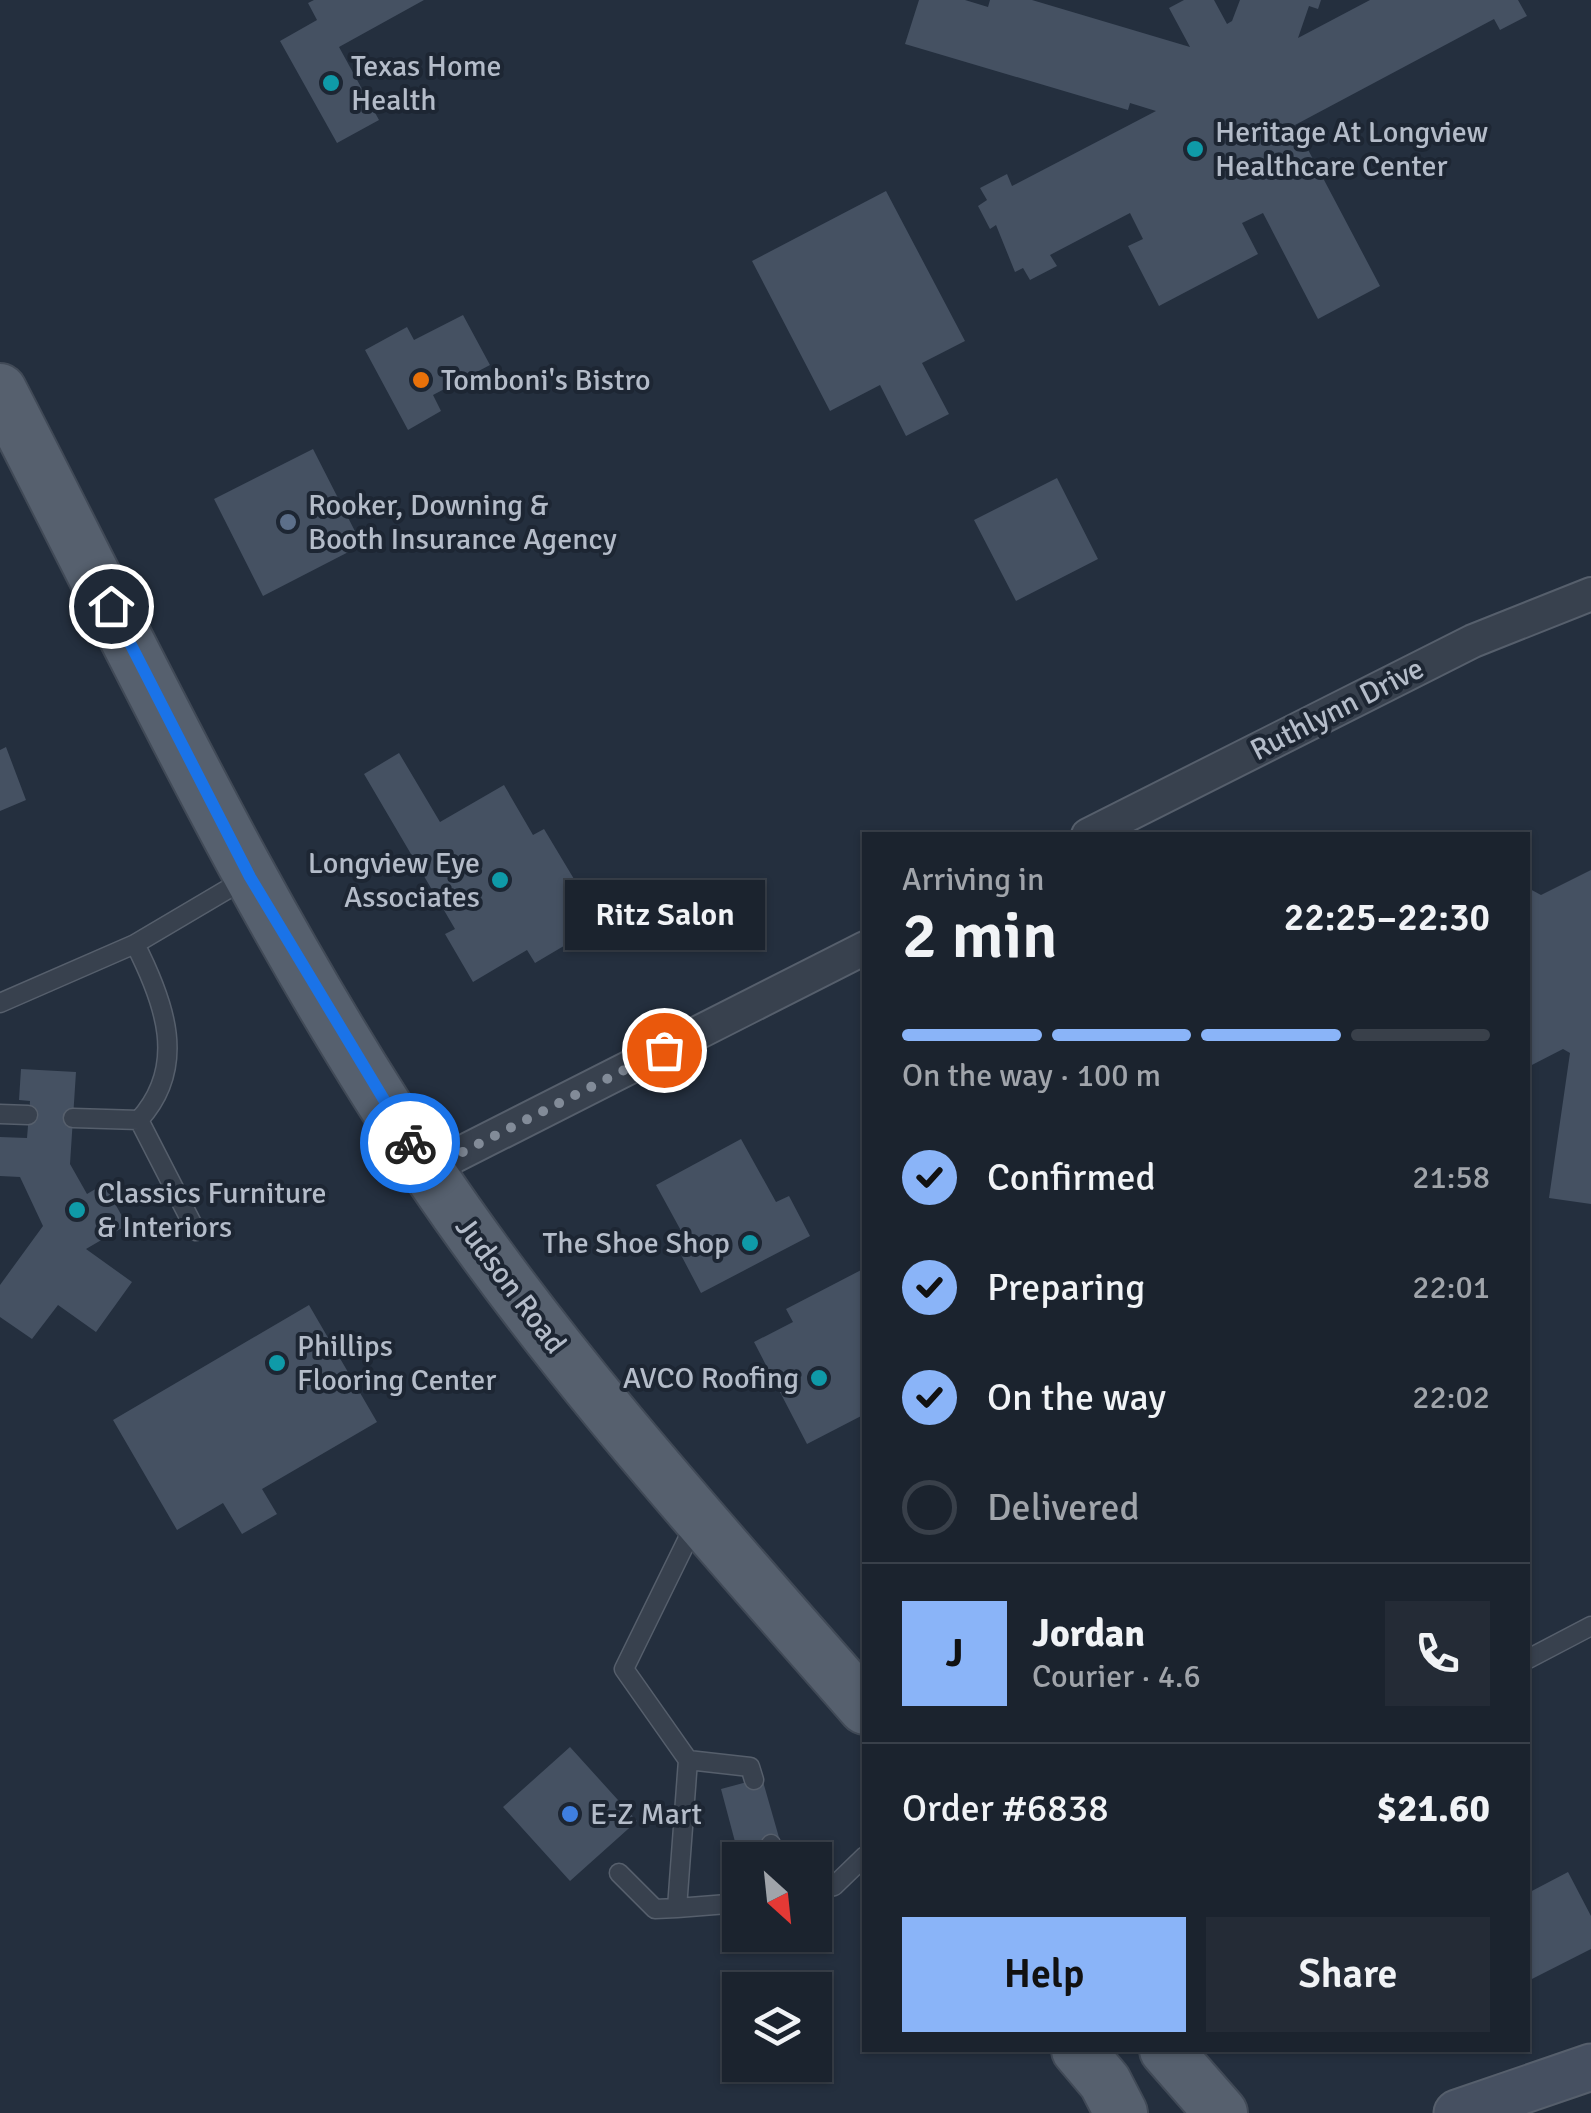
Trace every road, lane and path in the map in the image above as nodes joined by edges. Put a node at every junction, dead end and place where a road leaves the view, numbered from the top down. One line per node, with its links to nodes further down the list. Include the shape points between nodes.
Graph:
1 (0, 390): 4 (main road, Judson Road)
2 (1591, 594): 3 (street, Ruthlynn Drive, via 1455,649)
3 (1094, 832)
4 (250, 877): 5 (lane); 12 (main road, Judson Road)
5 (135, 944): 7 (lane); 11 (lane, via 162,1002 167,1069 159,1098)
6 (862, 950): 12 (street)
7 (0, 1004)
8 (0, 1114): 9 (lane)
9 (28, 1115)
10 (73, 1118): 11 (lane)
11 (139, 1120): 13 (lane)
12 (427, 1170): 14 (main road, Judson Road, via 538,1323)
13 (196, 1230)
14 (698, 1518): 17 (main road, Judson Road); 18 (lane, via 624,1669)
15 (1591, 1626): 16 (lane)
16 (1530, 1658)
17 (862, 1705)
18 (688, 1760): 19 (lane, via 750,1767); 24 (lane)
19 (754, 1780)
20 (862, 1859): 22 (lane)
21 (619, 1874): 24 (lane, via 655,1910)
22 (832, 1887)
23 (722, 1905): 24 (lane)
24 (677, 1908)
25 (1080, 2052): 28 (main road)
26 (1168, 2052): 29 (main road)
27 (1591, 2067): 30 (main road)
28 (1121, 2113)
29 (1222, 2113)
30 (1457, 2113)

